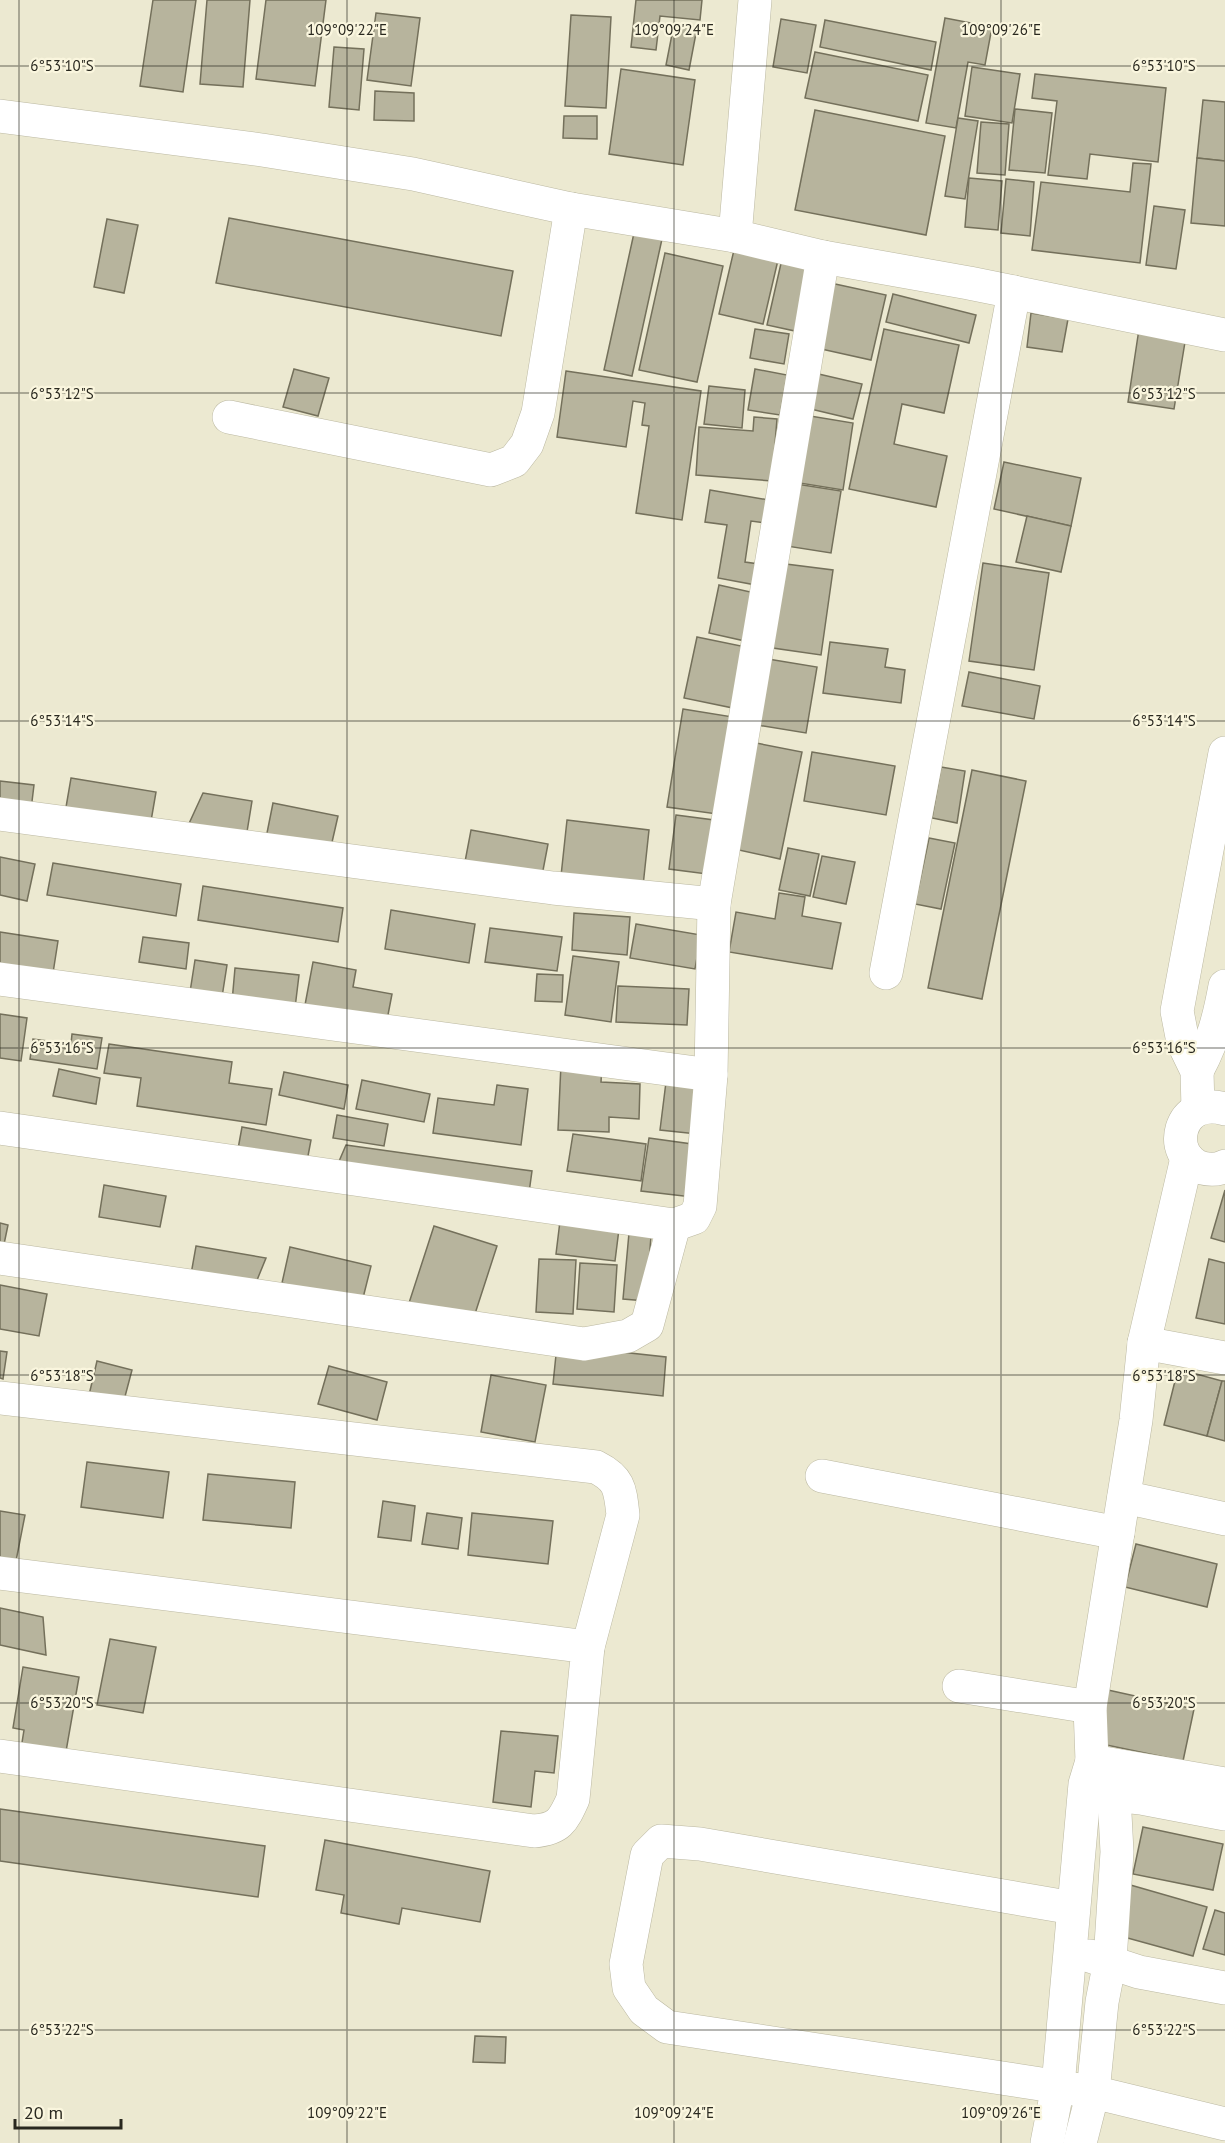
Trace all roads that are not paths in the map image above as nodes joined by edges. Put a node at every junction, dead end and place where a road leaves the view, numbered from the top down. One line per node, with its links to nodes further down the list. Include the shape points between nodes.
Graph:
1 (755, 0): 4 (street)
2 (0, 116): 3 (street, via 413,174)
3 (571, 209): 4 (street); 8 (street, via 538,412 527,444 514,461 491,470)
4 (735, 236): 5 (street)
5 (824, 257): 6 (street); 11 (street)
6 (1014, 292): 7 (street); 12 (street)
7 (1225, 335)
8 (229, 417)
9 (1225, 753): 15 (street, via 1177,1011 1183,1042)
10 (0, 814): 11 (street, via 553,888)
11 (714, 904): 16 (street)
12 (886, 973)
13 (0, 979): 16 (street)
14 (1225, 986): 15 (street, via 1211,1045)
15 (1197, 1071): 17 (street)
16 (711, 1075): 21 (street, via 700,1206 694,1218)
17 (1211, 1109): 19 (street, via 1184,1122 1181,1147)
18 (0, 1128): 21 (street)
19 (1187, 1158): 20 (street, via 1209,1170); 23 (street)
20 (1225, 1166)
21 (674, 1225): 22 (street, via 647,1324 628,1336 584,1344)
22 (0, 1258)
23 (1144, 1343): 24 (street); 27 (street)
24 (1225, 1358)
25 (0, 1398): 31 (street, via 596,1467 611,1475 621,1494 623,1515)
26 (822, 1476): 29 (street)
27 (1124, 1497): 28 (street); 29 (street)
28 (1225, 1519)
29 (1118, 1533): 33 (street)
30 (0, 1574): 31 (street)
31 (588, 1647): 34 (street, via 573,1799 563,1821 548,1830)
32 (959, 1686): 33 (street)
33 (1090, 1707): 35 (street)
34 (0, 1756)
35 (1092, 1761): 36 (street); 37 (street); 39 (street, via 1085,1784)
36 (1225, 1785)
37 (1114, 1795): 38 (street); 41 (street, via 1117,1852)
38 (1225, 1814)
39 (1073, 1908): 40 (street); 43 (street, via 700,1844 661,1841 647,1856 626,1964 628,1988 644,2010 667,2027)
40 (1070, 1950): 41 (street); 43 (street)
41 (1110, 1961): 42 (street, via 1139,1971); 44 (street)
42 (1225, 1988)
43 (1058, 2086): 44 (street); 46 (street)
44 (1092, 2092): 45 (street); 47 (street)
45 (1225, 2124)
46 (1047, 2143)
47 (1080, 2143)

